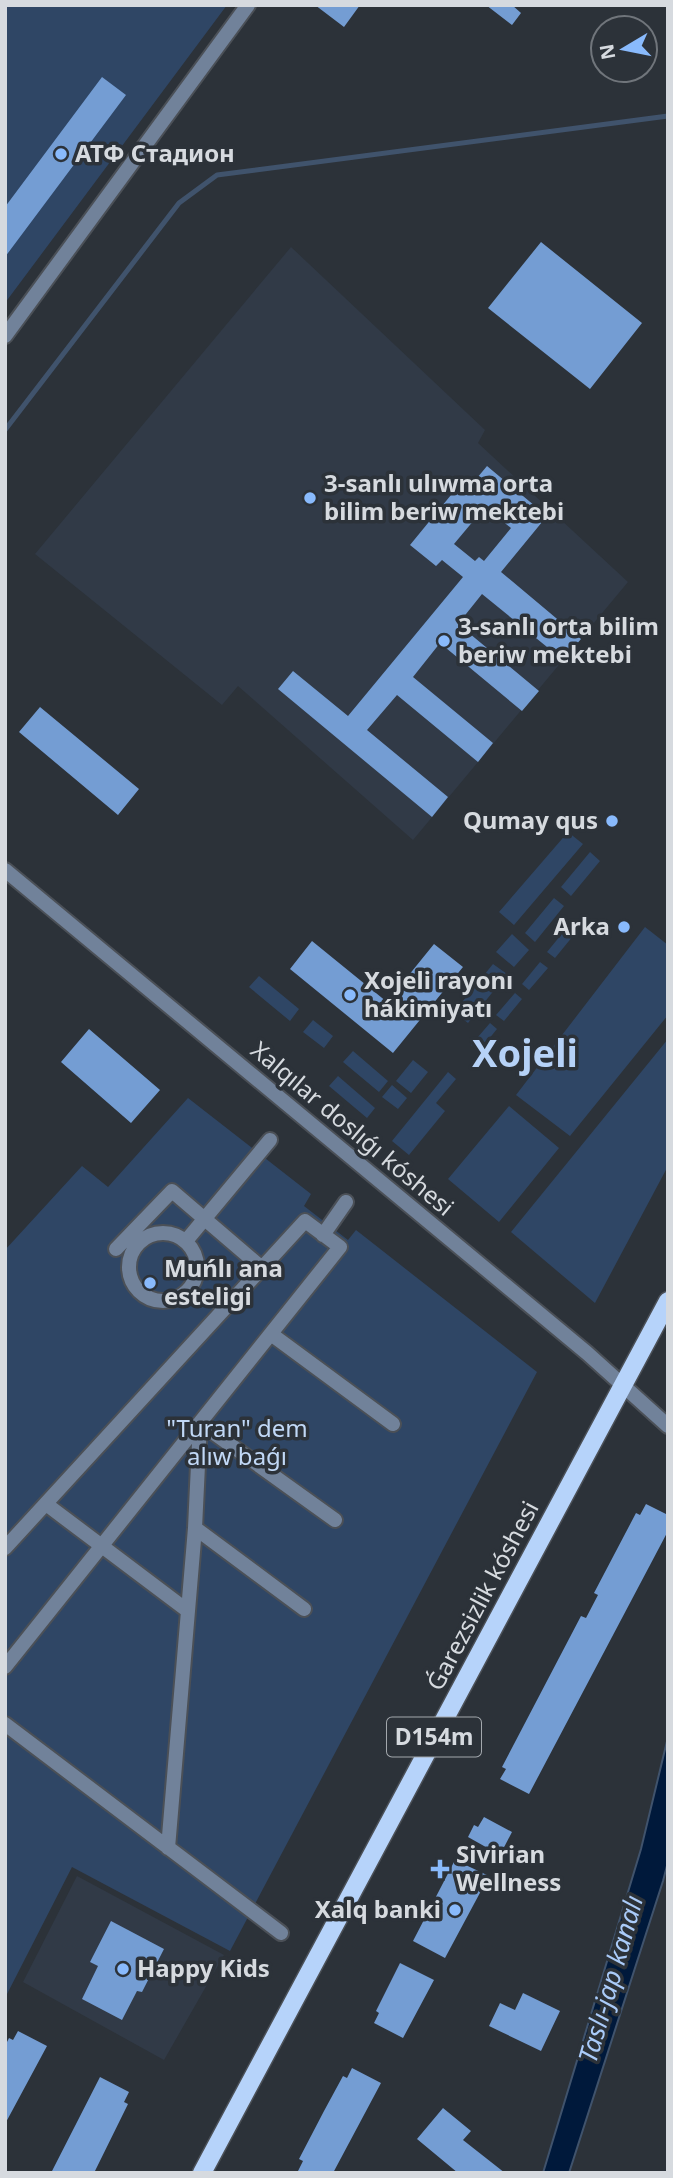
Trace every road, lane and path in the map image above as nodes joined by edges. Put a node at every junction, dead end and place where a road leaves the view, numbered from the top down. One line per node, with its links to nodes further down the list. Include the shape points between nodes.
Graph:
1 (248, 5): 2 (street)
2 (5, 336)
3 (5, 870): 13 (street, Xalqılar doslıǵı kóshesi)
4 (270, 1140): 8 (street)
5 (346, 1202): 6 (street)
6 (323, 1235): 10 (street, via 305,1221); 12 (street, via 340,1247)
7 (132, 1240): 8 (street, via 166,1233); 8 (street, via 130,1278 144,1296 155,1301 178,1298 194,1282 197,1260); 9 (street); 10 (street, via 172,1191)
8 (186, 1241)
9 (116, 1249)
10 (262, 1268): 17 (street)
11 (668, 1301): 13 (main road, Ǵarezsizlik kóshesi / D154m)
12 (271, 1334): 14 (street); 15 (street)
13 (624, 1386): 16 (street, Xalqılar doslıǵı kóshesi); 28 (main road, Ǵarezsizlik kóshesi / D154m)
14 (200, 1423): 18 (street); 19 (street); 20 (street)
15 (393, 1424)
16 (668, 1426)
17 (46, 1504): 20 (street); 21 (street)
18 (335, 1520)
19 (195, 1528): 22 (street); 23 (street)
20 (101, 1547): 23 (street); 24 (street)
21 (5, 1548)
22 (304, 1609)
23 (188, 1611): 26 (street)
24 (5, 1667)
25 (5, 1724): 26 (street)
26 (168, 1848): 27 (street)
27 (281, 1933)
28 (202, 2173)

